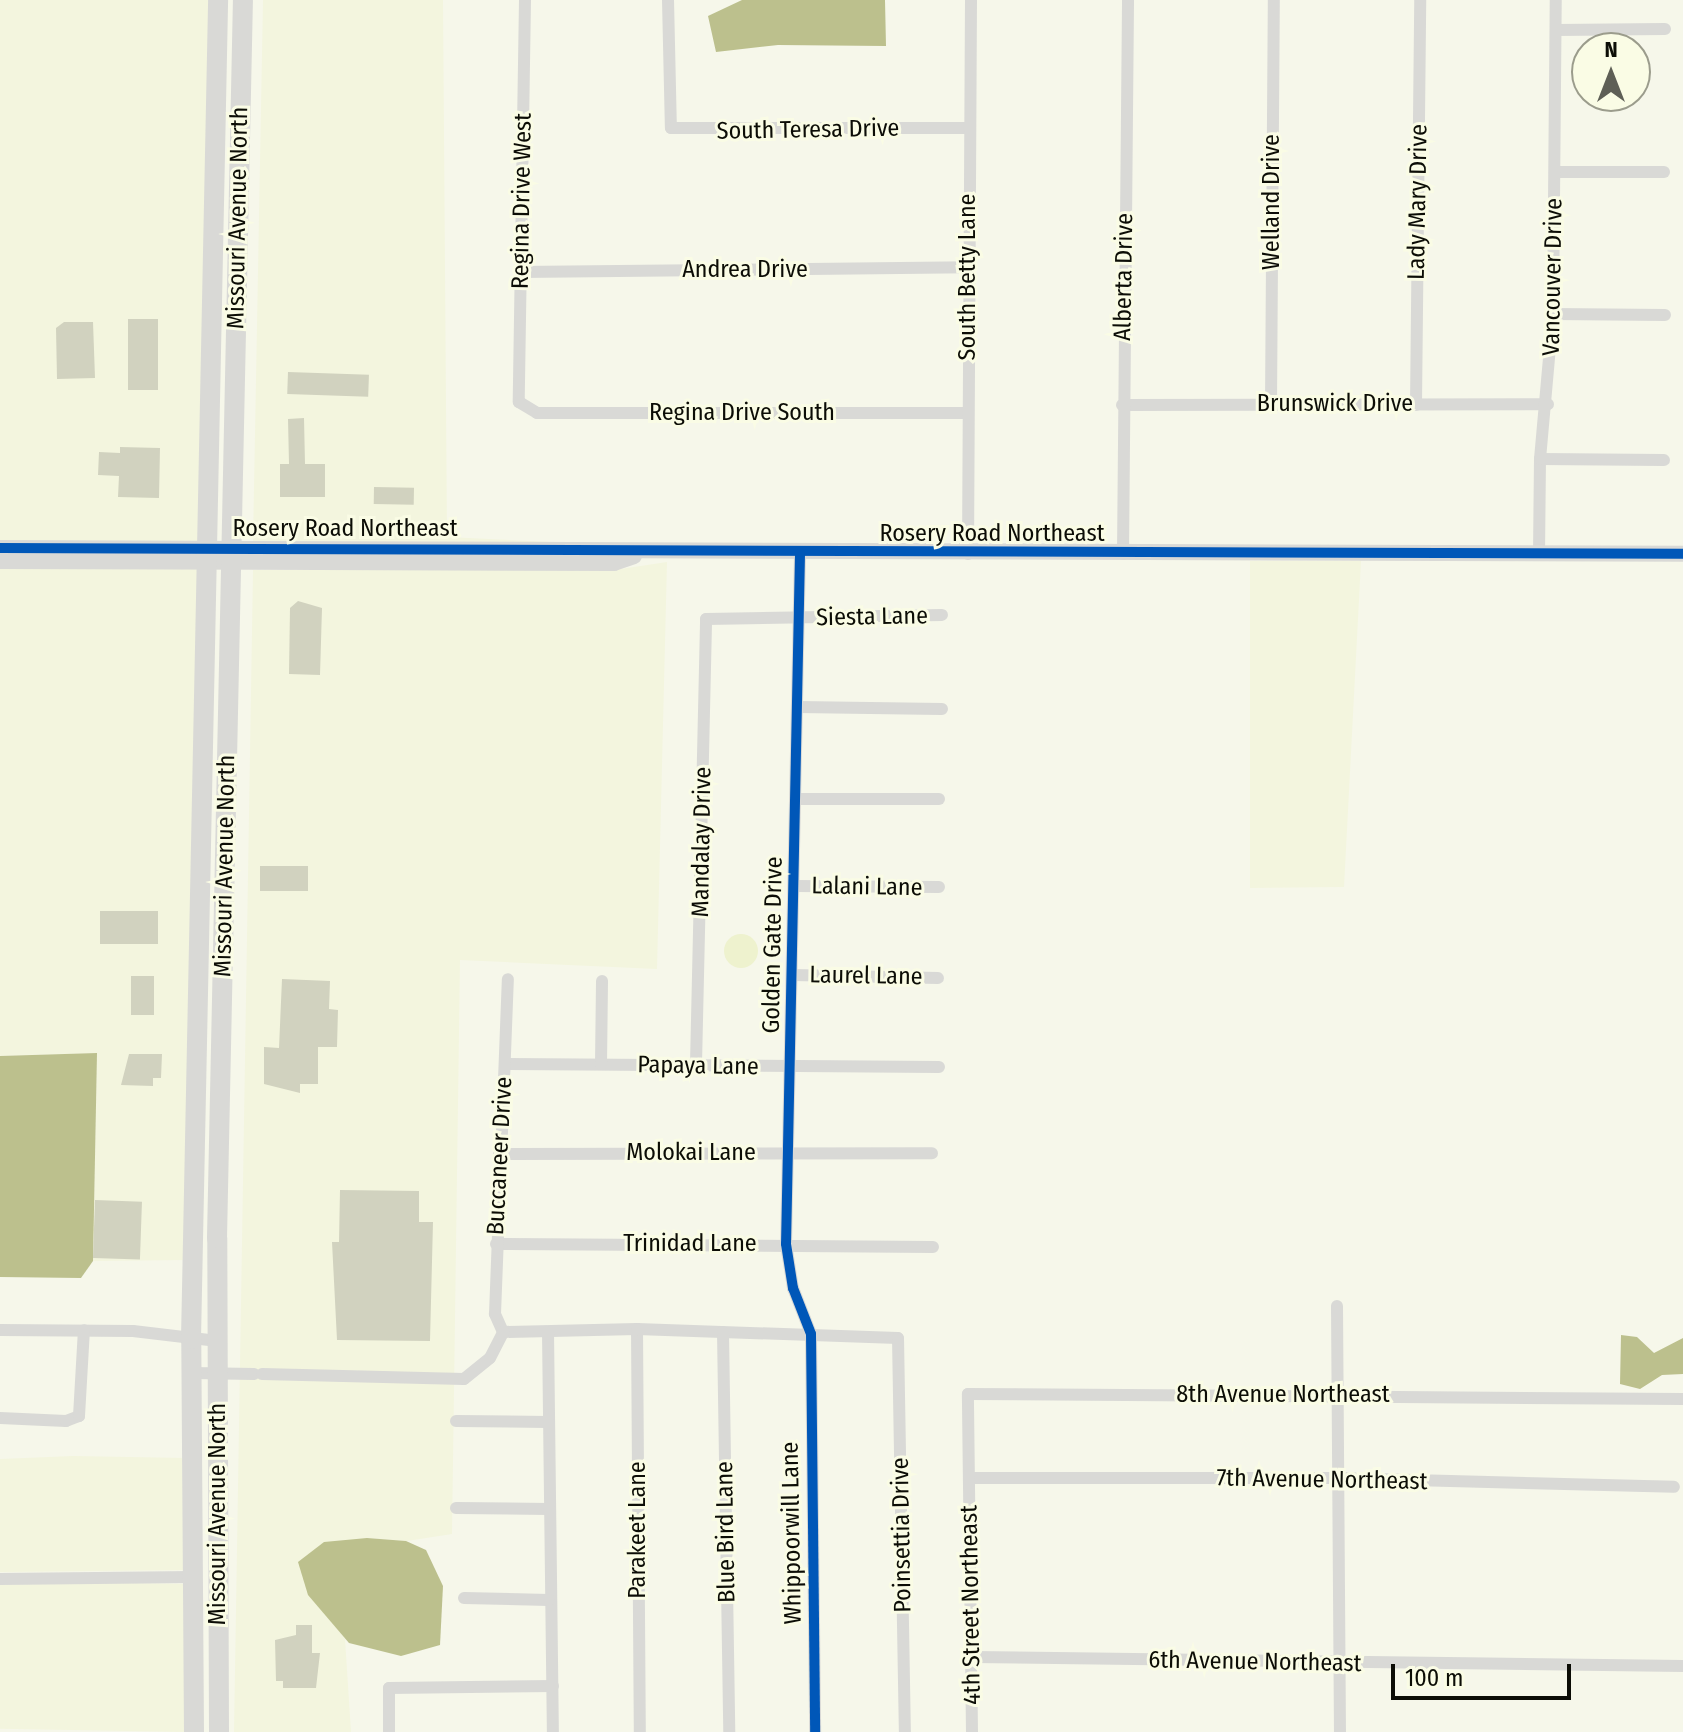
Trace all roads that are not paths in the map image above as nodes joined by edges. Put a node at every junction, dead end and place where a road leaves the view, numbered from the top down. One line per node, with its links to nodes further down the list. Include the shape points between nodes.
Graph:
1 (218, 0): 12 (main road, Missouri Avenue North)
2 (243, 0): 17 (main road, Missouri Avenue North)
3 (525, 0): 19 (street, Regina Drive West)
4 (668, 0): 13 (street, South Teresa Drive, via 665,107 671,128)
5 (971, 0): 13 (street, South Betty Lane)
6 (1128, 0): 26 (street, Alberta Drive)
7 (1274, 0): 24 (street, Welland Drive)
8 (1420, 0): 27 (street, Lady Mary Drive)
9 (1556, 0): 11 (street, Vancouver Drive)
10 (1665, 29): 11 (street)
11 (1556, 30): 14 (street, Vancouver Drive)
12 (217, 66): 16 (main road, Missouri Avenue North); 17 (main road, via 226,112 227,175)
13 (969, 128): 18 (street, South Betty Lane)
14 (1555, 172): 15 (street); 20 (street, Vancouver Drive)
15 (1664, 172)
16 (214, 186): 22 (main road, via 225,208 227,302); 38 (main road, Missouri Avenue North)
17 (239, 199): 22 (main road, Missouri Avenue North)
18 (969, 267): 19 (street, Andrea Drive); 28 (street, South Betty Lane)
19 (520, 272): 23 (street, Regina Drive West)
20 (1553, 314): 21 (street); 25 (street, Vancouver Drive)
21 (1665, 315)
22 (235, 334): 39 (main road, Missouri Avenue North)
23 (519, 402): 28 (street, Regina Drive South, via 537,413)
24 (1271, 404): 26 (street, Brunswick Drive); 27 (street, Brunswick Drive)
25 (1548, 404): 27 (street, Brunswick Drive); 29 (street, Vancouver Drive)
26 (1122, 405): 35 (street, Alberta Drive)
27 (1416, 405)
28 (967, 413): 34 (street, South Betty Lane)
29 (1540, 459): 30 (street); 36 (street, Vancouver Drive)
30 (1664, 460)
31 (0, 548): 32 (street)
32 (51, 549): 38 (street); 40 (street)
33 (800, 554): 34 (street, Rosery Road Northeast); 39 (street, Rosery Road Northeast, via 636,555 601,548); 42 (street, Golden Gate Drive)
34 (968, 554): 35 (street, Rosery Road Northeast)
35 (1123, 554): 36 (street, Rosery Road Northeast)
36 (1539, 554): 37 (street, Rosery Road Northeast)
37 (1683, 554)
38 (206, 556): 39 (street, Rosery Road Northeast); 40 (street); 48 (main road, Missouri Avenue North)
39 (231, 556): 51 (main road, Missouri Avenue North)
40 (0, 558)
41 (942, 615): 42 (street, Siesta Lane)
42 (800, 618): 43 (street, Siesta Lane); 44 (street, Golden Gate Drive)
43 (706, 619): 60 (street, Mandalay Drive)
44 (798, 707): 45 (street); 46 (street, Golden Gate Drive)
45 (942, 709)
46 (796, 799): 47 (street); 49 (street, Golden Gate Drive)
47 (939, 799)
48 (201, 810): 51 (main road, via 212,823 211,933); 52 (main road, Missouri Avenue North)
49 (795, 886): 50 (street, Lalani Lane); 53 (street, Golden Gate Drive)
50 (939, 887)
51 (224, 945): 57 (main road, Missouri Avenue North)
52 (198, 964): 57 (main road); 77 (main road, Missouri Avenue North)
53 (793, 975): 54 (street, Laurel Lane); 62 (street, Golden Gate Drive)
54 (938, 978)
55 (508, 979): 58 (street, Buccaneer Drive)
56 (602, 981): 59 (street)
57 (223, 991): 78 (main road, Missouri Avenue North)
58 (505, 1064): 59 (street, Papaya Lane); 65 (street, Buccaneer Drive)
59 (601, 1064): 60 (street, Papaya Lane)
60 (696, 1064): 62 (street, Papaya Lane)
61 (939, 1067): 62 (street, Papaya Lane)
62 (790, 1068): 63 (street, Golden Gate Drive)
63 (787, 1153): 64 (street, Molokai Lane); 65 (street, Molokai Lane); 67 (street, Golden Gate Drive)
64 (932, 1153)
65 (499, 1154): 66 (street, Buccaneer Drive)
66 (496, 1244): 67 (street, Trinidad Lane); 73 (street, Buccaneer Drive, via 495,1314)
67 (786, 1244): 68 (street, Trinidad Lane); 76 (street, Golden Gate Drive, via 793,1288)
68 (933, 1247)
69 (1337, 1306): 81 (street)
70 (637, 1329): 74 (street); 75 (street); 106 (street, Parakeet Lane)
71 (0, 1330): 72 (street)
72 (84, 1330): 77 (street); 83 (street, via 79,1416 66,1421)
73 (503, 1332): 74 (street); 80 (street, via 490,1358 464,1379)
74 (548, 1332): 85 (street)
75 (723, 1332): 76 (street); 107 (street, Blue Bird Lane)
76 (811, 1334): 108 (street, Whippoorwill Lane); 109 (street, Poinsettia Drive, via 898,1338)
77 (191, 1339): 78 (street); 79 (main road, Missouri Avenue North)
78 (217, 1341): 80 (main road, Missouri Avenue North)
79 (192, 1373): 80 (street); 89 (main road, Missouri Avenue North)
80 (217, 1373): 92 (main road, Missouri Avenue North)
81 (1337, 1394): 82 (street, 8th Avenue Northeast); 86 (street, 8th Avenue Northeast, via 968,1394); 87 (street)
82 (1683, 1399)
83 (0, 1418)
84 (456, 1421): 85 (street)
85 (548, 1422): 91 (street)
86 (969, 1478): 87 (street, 7th Avenue Northeast); 98 (street, 4th Street Northeast)
87 (1337, 1478): 88 (street, 7th Avenue Northeast); 99 (street)
88 (1674, 1487)
89 (193, 1503): 92 (main road, via 203,1523 204,1557); 93 (main road, Missouri Avenue North)
90 (456, 1508): 91 (street)
91 (549, 1509): 96 (street)
92 (218, 1569): 97 (main road, Missouri Avenue North)
93 (193, 1577): 94 (street); 97 (main road); 102 (main road, Missouri Avenue North)
94 (0, 1579)
95 (464, 1598): 96 (street)
96 (549, 1600): 101 (street)
97 (218, 1616): 103 (main road, Missouri Avenue North)
98 (972, 1657): 99 (street, 6th Avenue Northeast); 110 (street, 4th Street Northeast)
99 (1339, 1663): 100 (street, 6th Avenue Northeast); 111 (street)
100 (1683, 1666)
101 (553, 1686): 104 (street, via 389,1688); 105 (street)
102 (194, 1732)
103 (219, 1732)
104 (389, 1732)
105 (553, 1732)
106 (640, 1732)
107 (729, 1732)
108 (815, 1732)
109 (905, 1732)
110 (972, 1732)
111 (1340, 1732)

